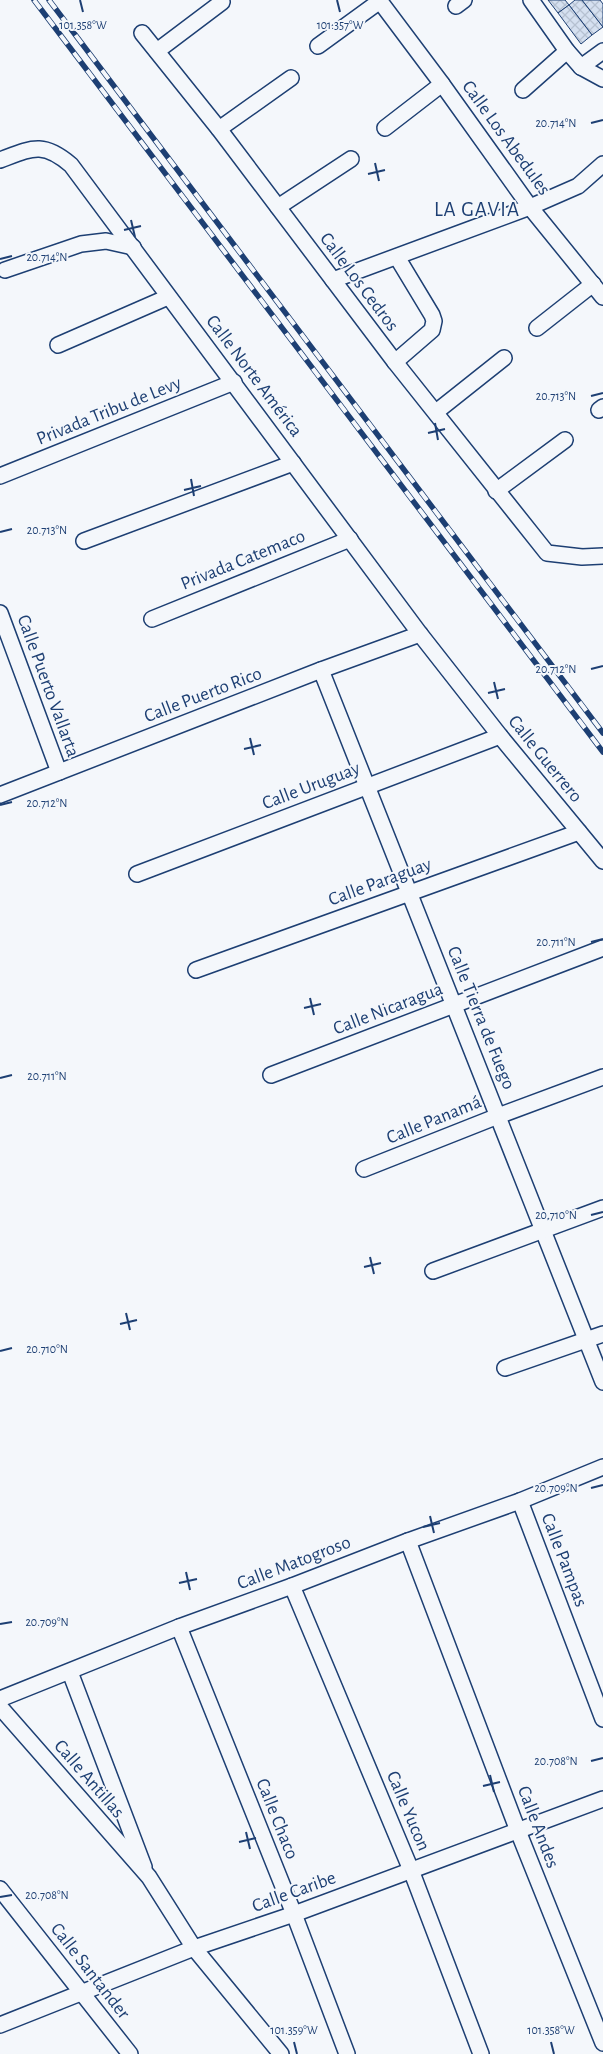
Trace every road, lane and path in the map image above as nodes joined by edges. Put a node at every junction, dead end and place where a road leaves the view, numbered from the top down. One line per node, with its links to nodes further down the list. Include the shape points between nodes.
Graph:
1 (531, 0): 7 (street)
2 (379, 1): 5 (street); 12 (street, Calle Los Abedules)
3 (222, 2): 6 (street)
4 (142, 32): 6 (street, Calle Los Cedros)
5 (318, 46)
6 (157, 51): 15 (street, Calle Los Cedros)
7 (567, 51): 9 (street); 13 (street)
8 (603, 51): 9 (street)
9 (581, 67): 11 (street)
10 (291, 78): 15 (street)
11 (603, 80)
12 (442, 84): 14 (street); 20 (street, Calle Los Abedules)
13 (523, 90)
14 (385, 128)
15 (219, 129): 19 (street, Calle Los Cedros)
16 (351, 159): 19 (street)
17 (0, 160): 21 (street, Calle Norte América, via 32,148 48,150 61,157 71,165)
18 (603, 164): 20 (street, via 578,186)
19 (278, 207): 24 (street, Calle Los Cedros)
20 (530, 207): 22 (street); 25 (street, Calle Los Abedules)
21 (133, 247): 23 (street, via 106,241 81,244); 26 (street, Calle Norte América)
22 (396, 257): 24 (street); 31 (street, via 434,321 432,330)
23 (5, 270)
24 (333, 280): 31 (street, Calle Los Cedros)
25 (593, 284): 27 (street, Calle Los Abedules); 28 (street)
26 (168, 297): 29 (street); 32 (street, Calle Norte América)
27 (603, 297)
28 (537, 328)
29 (58, 345)
30 (504, 358): 33 (street)
31 (395, 362): 33 (street, Calle Los Cedros)
32 (234, 382): 35 (street, Calle Norte América); 36 (street, Privada Tribu de Levy)
33 (436, 412): 37 (street, Calle Los Cedros)
34 (565, 440): 37 (street)
35 (294, 463): 38 (street, Calle Norte América); 39 (street)
36 (0, 476)
37 (496, 492): 40 (street, Calle Los Cedros, via 547,553 582,558)
38 (350, 539): 42 (street, Privada Catemaco); 43 (street, Calle Norte América)
39 (84, 541)
40 (603, 556)
41 (0, 613): 46 (street, Calle Puerto Vallarta)
42 (152, 619)
43 (420, 634): 44 (street, Calle Puerto Rico); 45 (street, Calle Guerrero)
44 (321, 670): 46 (street, Calle Puerto Rico); 47 (street, Calle Tierra de Fuego)
45 (500, 736): 47 (street, Calle Uruguay); 49 (street, Calle Guerrero)
46 (59, 772): 48 (street, Calle Puerto Rico)
47 (367, 786): 51 (street, Calle Uruguay); 52 (street, Calle Tierra de Fuego)
48 (0, 795)
49 (579, 832): 50 (street, Calle Guerrero); 52 (street, Calle Paraguay)
50 (603, 861)
51 (137, 874)
52 (409, 892): 54 (street, Calle Paraguay); 55 (street, Calle Tierra de Fuego)
53 (603, 948): 55 (street, Calle Nicaragua)
54 (196, 970)
55 (454, 1005): 56 (street, Calle Nicaragua); 58 (street, Calle Tierra de Fuego)
56 (271, 1075)
57 (603, 1077): 58 (street, Calle Panamá)
58 (498, 1116): 59 (street, Calle Panamá); 61 (street, Calle Tierra de Fuego)
59 (364, 1169)
60 (603, 1208): 61 (street)
61 (544, 1231): 62 (street); 64 (street, Calle Tierra de Fuego)
62 (433, 1271)
63 (603, 1334): 64 (street)
64 (586, 1341): 65 (street); 66 (street, Calle Tierra de Fuego)
65 (505, 1368)
66 (603, 1382)
67 (603, 1467): 68 (street, Calle Matogroso)
68 (520, 1500): 69 (street, Calle Matogroso); 75 (street, Calle Pampas)
69 (408, 1540): 70 (street, Calle Matogroso); 77 (street, Calle Andes)
70 (292, 1586): 71 (street, Calle Matogroso); 78 (street, Calle Yucon)
71 (179, 1627): 72 (street, Calle Matogroso); 81 (street, Calle Chaco)
72 (70, 1672): 73 (street, Calle Matogroso); 79 (street, Calle Antillas)
73 (0, 1699)
74 (0, 1707): 79 (street, Calle Antillas)
75 (603, 1719)
76 (603, 1798): 77 (street, Calle Caribe)
77 (518, 1831): 78 (street, Calle Caribe); 85 (street, Calle Andes)
78 (411, 1870): 81 (street, Calle Caribe); 89 (street, Calle Yucon)
79 (148, 1877): 82 (street, Calle Antillas)
80 (0, 1889): 83 (street, Calle Santander)
81 (294, 1914): 82 (street, Calle Caribe); 88 (street, Calle Chaco)
82 (194, 1948): 83 (street, Calle Caribe); 87 (street, Calle Antillas)
83 (80, 1992): 84 (street, Calle Caribe); 86 (street, Calle Santander)
84 (0, 2025)
85 (603, 2043)
86 (130, 2054)
87 (281, 2054)
88 (347, 2054)
89 (480, 2054)

